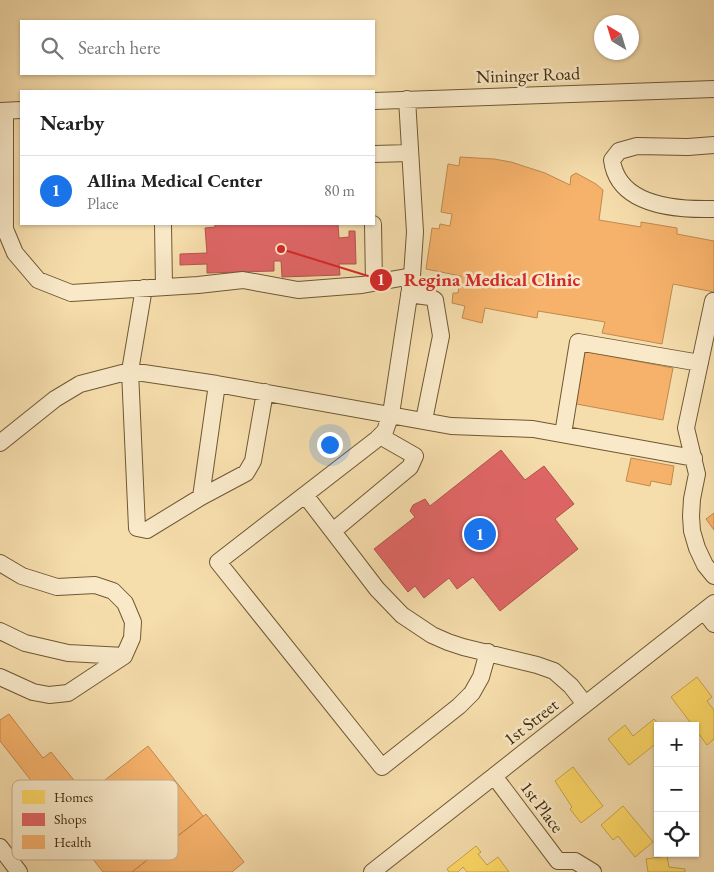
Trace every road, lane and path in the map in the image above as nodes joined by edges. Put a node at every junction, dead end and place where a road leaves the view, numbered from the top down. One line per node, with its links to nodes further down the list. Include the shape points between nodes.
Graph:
1 (714, 89): 2 (street, Nininger Road)
2 (407, 100): 3 (street, Nininger Road); 6 (street)
3 (375, 101)
4 (9, 111): 8 (street)
5 (714, 145): 9 (street, via 637,146 620,151 612,160 618,179 637,197 669,206)
6 (410, 153): 7 (street); 12 (street, via 415,232)
7 (375, 154)
8 (13, 163): 15 (street, via 5,229 15,253 38,280 71,293)
9 (714, 209)
10 (163, 225): 14 (street)
11 (373, 225): 13 (street)
12 (412, 276): 13 (street); 16 (street)
13 (374, 283): 14 (street, via 298,290 243,280)
14 (164, 287): 15 (street)
15 (144, 288): 19 (street)
16 (409, 294): 22 (street); 23 (street, via 435,300 441,336)
17 (713, 301): 18 (street)
18 (700, 363): 24 (street, via 578,342); 27 (street, via 686,428)
19 (130, 371): 20 (street); 26 (street, via 80,384 55,399); 29 (street, via 138,528 147,530)
20 (217, 384): 21 (street); 29 (street)
21 (265, 392): 22 (street); 29 (street, via 253,461 246,473)
22 (391, 414): 23 (street); 25 (street)
23 (424, 420): 24 (street, via 452,426 533,429)
24 (563, 434): 27 (street)
25 (380, 436): 28 (street); 30 (street, via 415,456 410,467)
26 (0, 443)
27 (694, 458): 32 (street, via 697,474 692,499 692,530 705,565)
28 (304, 495): 30 (street); 36 (street, via 218,562 382,767 472,693 481,677)
29 (202, 497)
30 (333, 531): 36 (street, via 377,590 402,615 432,635)
31 (0, 563): 37 (street, via 22,576 57,587 95,585 113,591 125,603 133,622 132,638)
32 (714, 576)
33 (709, 607): 34 (street); 39 (street, 1st Street)
34 (714, 624)
35 (0, 631): 37 (street, via 24,643 68,653)
36 (488, 652): 39 (street, via 554,671)
37 (124, 656): 38 (street, via 68,692 49,695 33,692)
38 (0, 678)
39 (585, 704): 40 (street, 1st Street)
40 (494, 776): 42 (street, 1st Place); 44 (street, 1st Street)
41 (0, 847): 43 (street)
42 (556, 867): 45 (street, via 575,861)
43 (20, 872)
44 (372, 872)
45 (593, 872)

